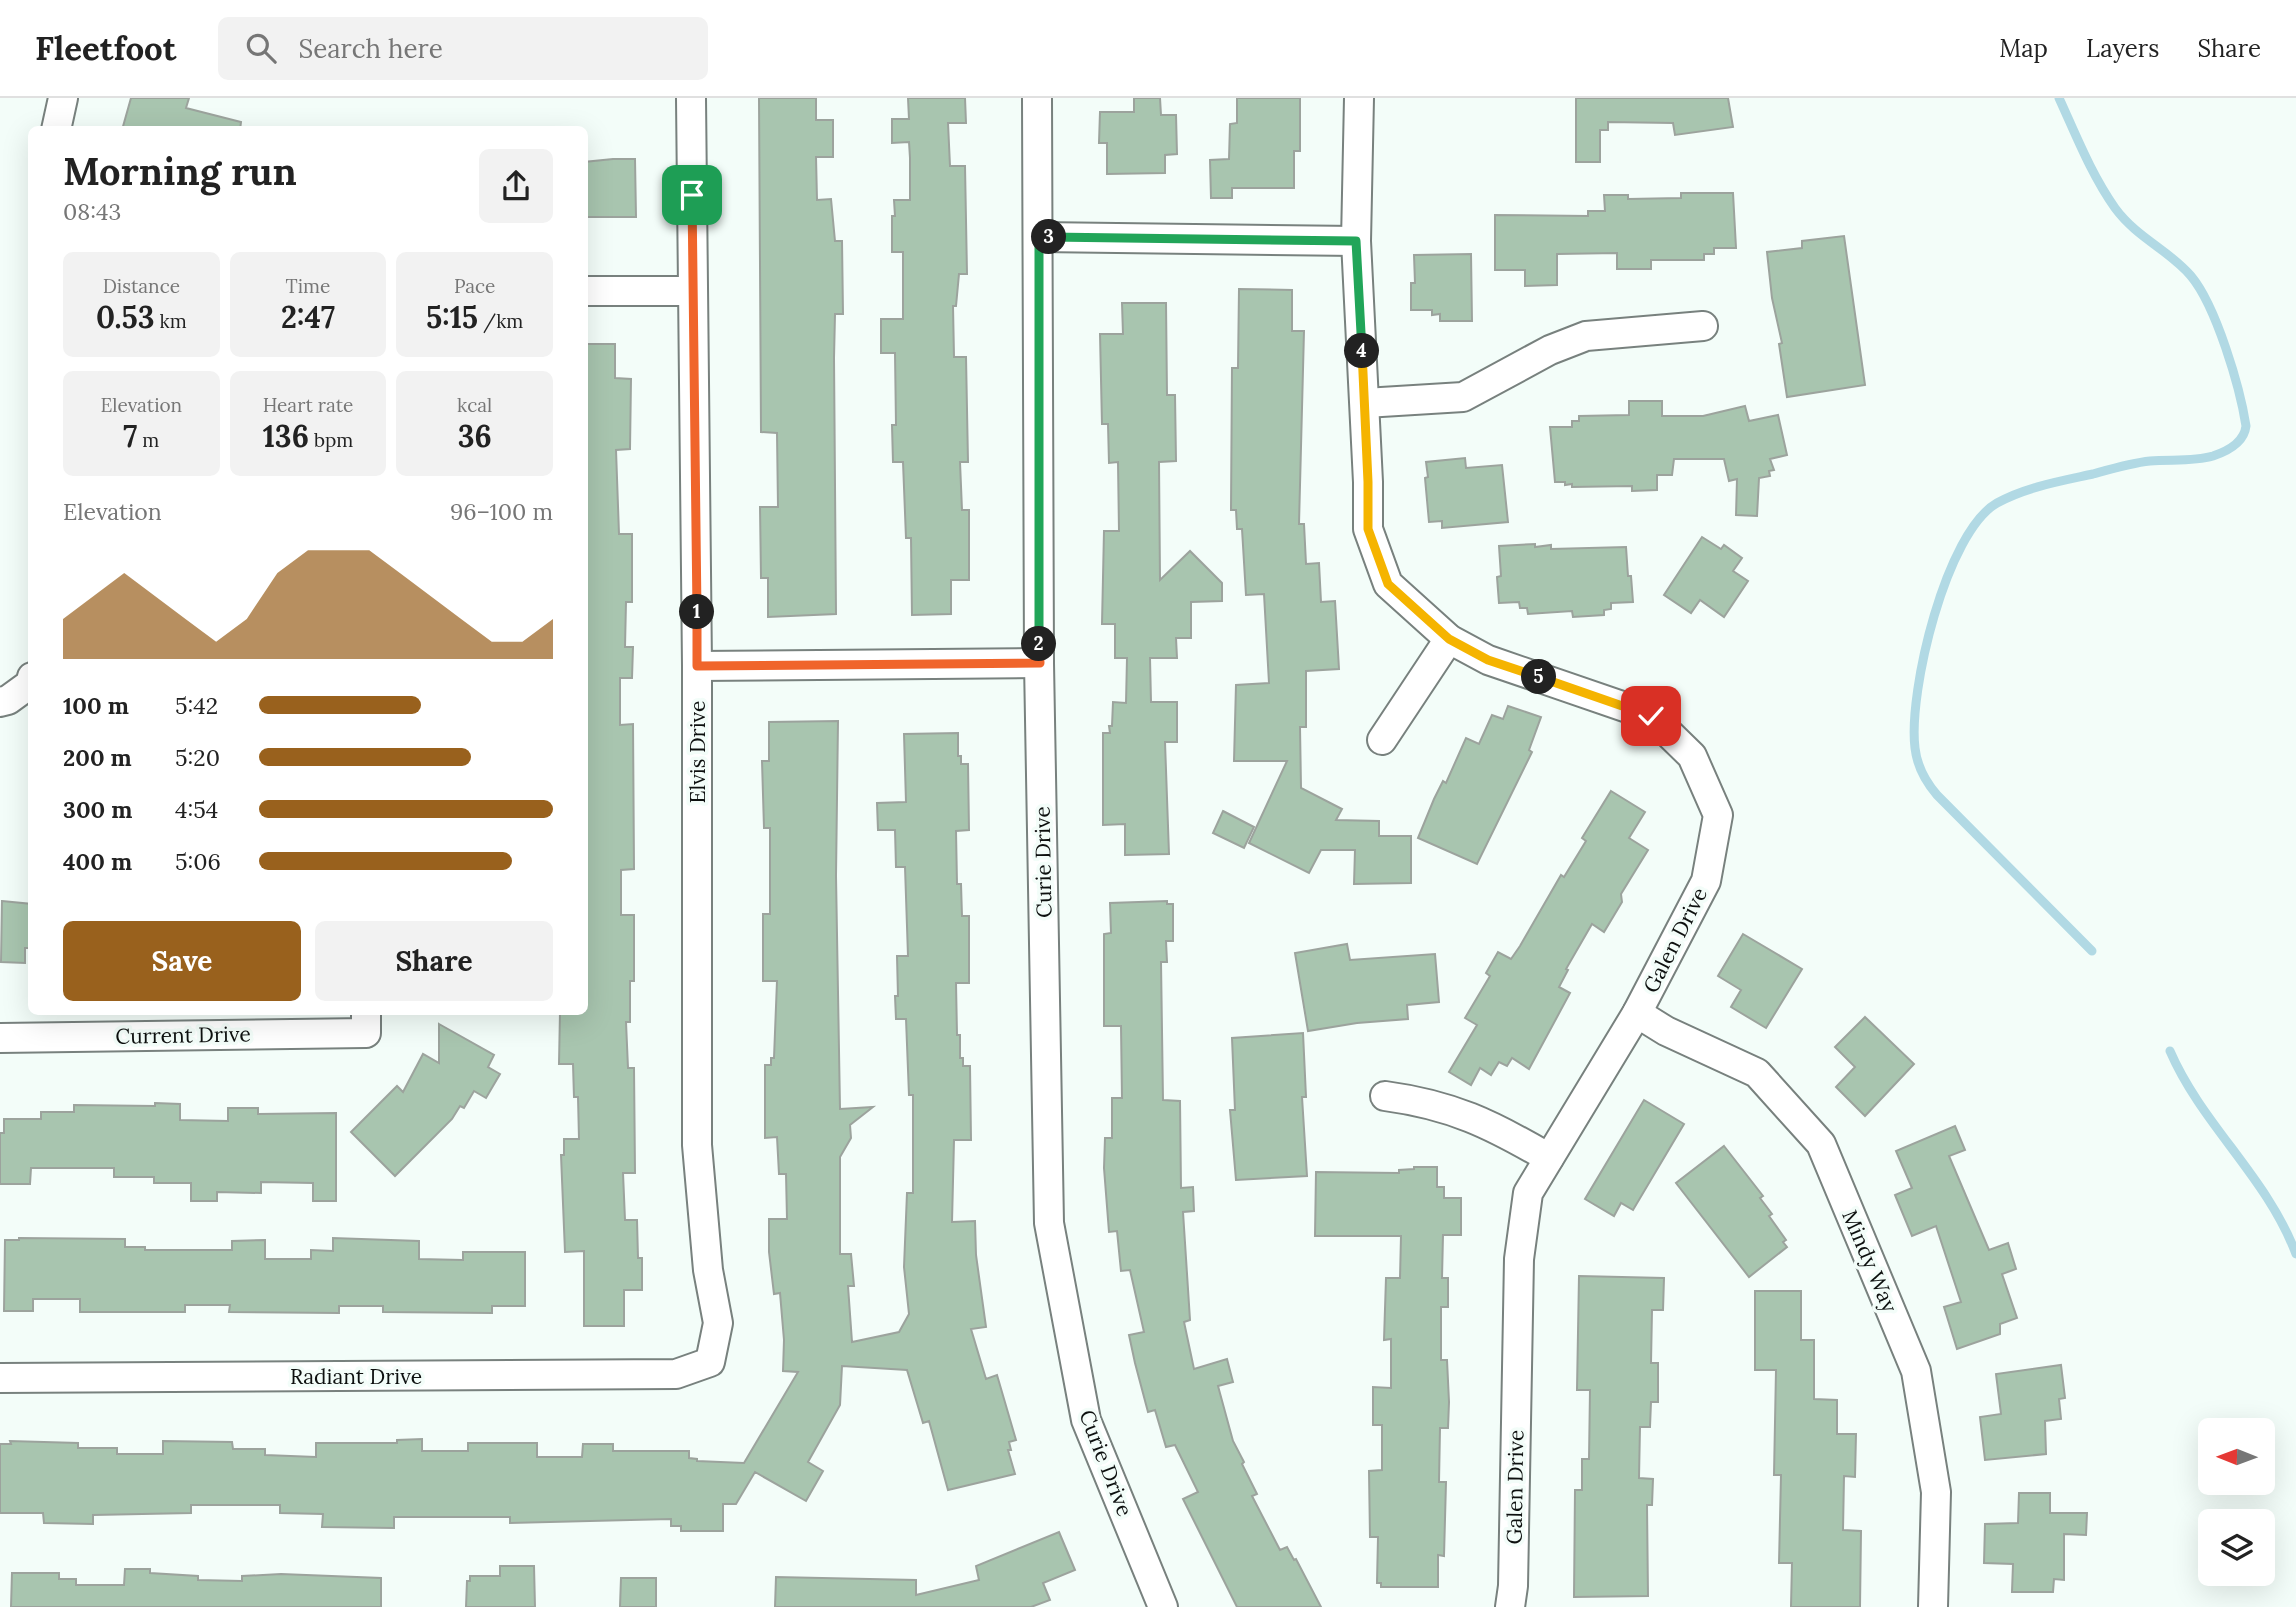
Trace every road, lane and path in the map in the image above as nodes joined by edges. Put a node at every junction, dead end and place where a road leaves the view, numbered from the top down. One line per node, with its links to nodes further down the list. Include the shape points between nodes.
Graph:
1 (64, 98): 5 (street)
2 (691, 98): 9 (street, Elvis Drive)
3 (1037, 98): 6 (street, Curie Drive)
4 (1359, 98): 7 (street, Galen Drive)
5 (57, 126)
6 (1039, 237): 7 (street); 13 (street, Curie Drive)
7 (1356, 241): 11 (street, Galen Drive)
8 (588, 291): 9 (street)
9 (693, 291): 14 (street, Elvis Drive)
10 (1703, 326): 11 (street, via 1586,336 1463,397)
11 (1365, 403): 12 (street, Galen Drive, via 1368,529 1388,584)
12 (1449, 639): 17 (street); 18 (street, Galen Drive, via 1488,660 1651,716 1692,756 1718,816 1706,881)
13 (1040, 663): 14 (street); 25 (street, Curie Drive, via 1049,1223 1086,1420)
14 (697, 666): 23 (street, Elvis Drive, via 696,1146 718,1323)
15 (28, 683): 16 (street)
16 (0, 702)
17 (1381, 740)
18 (1637, 1013): 22 (street, Galen Drive); 27 (street, Mindy Way, via 1756,1073 1821,1144 1916,1371 1936,1492)
19 (366, 1022): 20 (street, Current Drive)
20 (0, 1038)
21 (1385, 1096): 22 (street, via 1427,1102 1494,1125)
22 (1549, 1158): 26 (street, Galen Drive, via 1528,1193 1519,1259)
23 (710, 1362): 24 (street, Radiant Drive, via 676,1374)
24 (0, 1378)
25 (1161, 1607)
26 (1510, 1607)
27 (1933, 1607)

